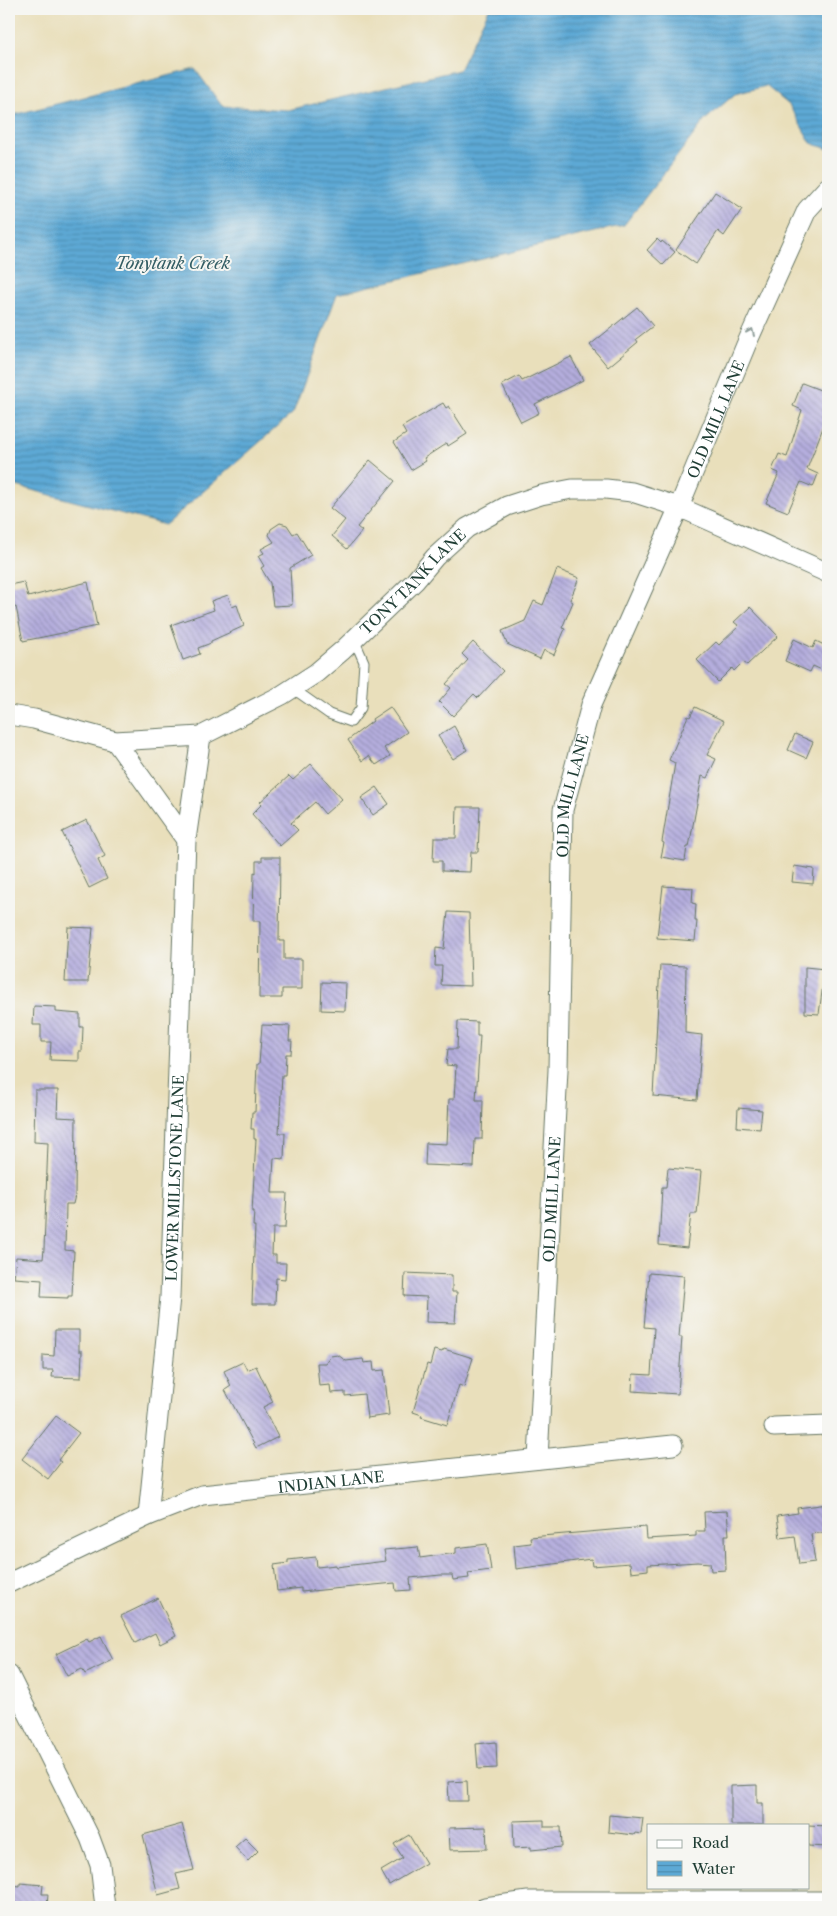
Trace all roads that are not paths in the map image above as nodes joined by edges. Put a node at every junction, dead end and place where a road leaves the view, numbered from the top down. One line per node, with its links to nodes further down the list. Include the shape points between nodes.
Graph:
1 (828, 187): 2 (street, OLD MILL LANE, one-way to 1, via 722,400 807,210)
2 (679, 507): 3 (street, TONY TANK LANE); 4 (street, TONY TANK LANE, via 632,492 606,489 572,489 507,506 468,528); 13 (street, OLD MILL LANE, via 591,705 563,810 558,1070)
3 (828, 573)
4 (354, 639): 5 (street, TONY TANK LANE, via 316,673); 5 (lane, via 364,662 362,708 351,722 329,714)
5 (292, 688): 7 (street, TONY TANK LANE)
6 (9, 715): 8 (street, TONY TANK LANE)
7 (201, 736): 8 (street, TONY TANK LANE); 9 (street, LOWER MILLSTONE LANE)
8 (115, 741): 9 (street)
9 (186, 840): 14 (street, LOWER MILLSTONE LANE, via 170,1297)
10 (828, 1425): 11 (street)
11 (774, 1427)
12 (673, 1445): 13 (street, INDIAN LANE)
13 (538, 1459): 14 (street, INDIAN LANE, via 202,1495)
14 (148, 1516): 15 (street, INDIAN LANE)
15 (9, 1583)
16 (9, 1675): 18 (street, via 90,1838 100,1865)
17 (828, 1901): 19 (street, via 528,1901)
18 (104, 1907)
19 (486, 1907)

